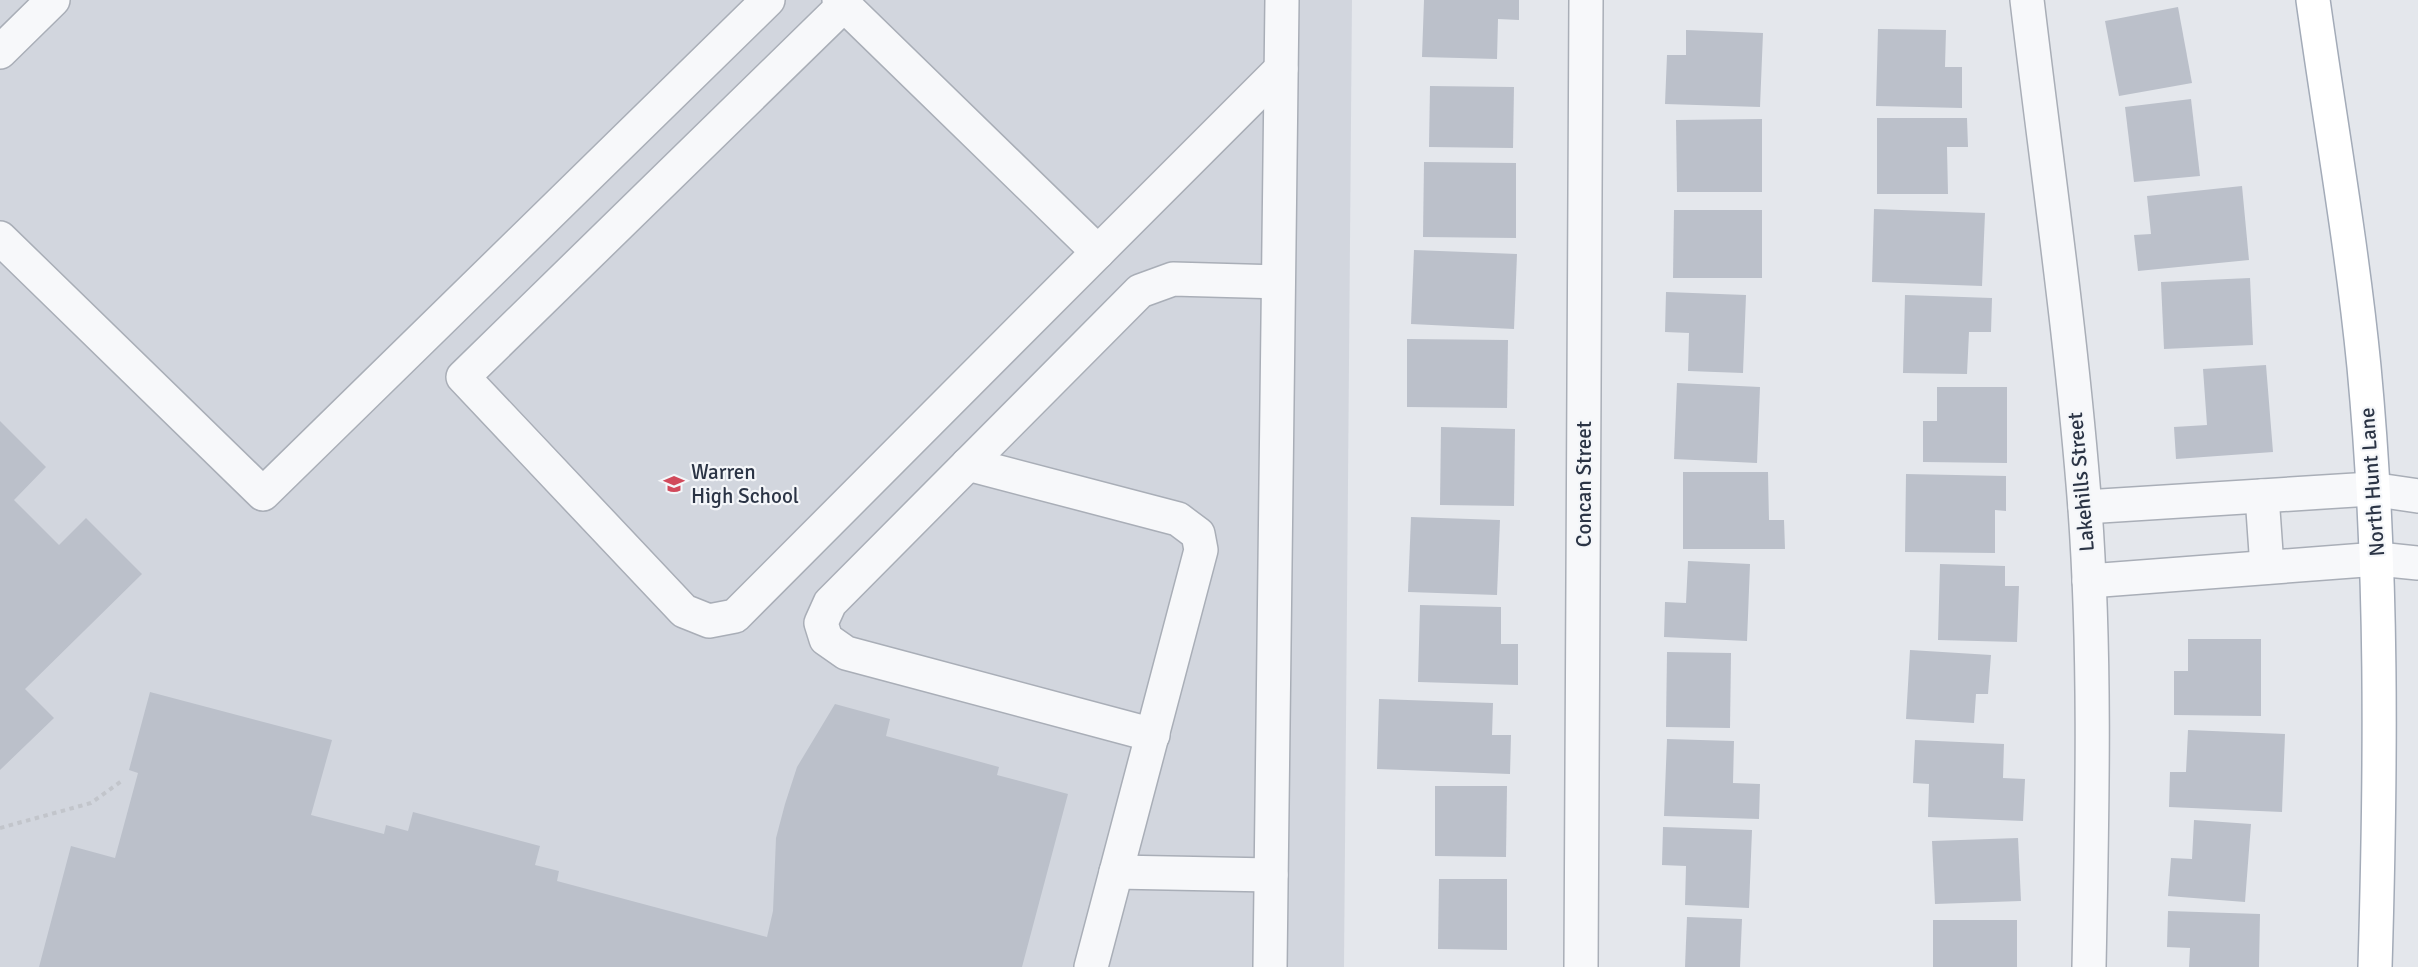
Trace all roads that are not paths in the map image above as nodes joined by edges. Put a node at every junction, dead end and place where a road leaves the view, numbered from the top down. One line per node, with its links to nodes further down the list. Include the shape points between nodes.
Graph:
1 (53, 0): 8 (street)
2 (768, 0): 10 (street, via 263,494)
3 (1282, 0): 9 (street)
4 (1586, 0): 27 (street, Concan Street)
5 (2027, 0): 17 (street, Lakehills Street, via 2062,277)
6 (2313, 0): 14 (main road, North Hunt Lane, via 2364,368)
7 (841, 3): 11 (street); 11 (street, via 463,377 684,611 709,621 735,616)
8 (0, 52)
9 (1281, 69): 11 (street); 12 (street)
10 (0, 238)
11 (1098, 252)
12 (1278, 282): 13 (street, via 1173,279 1140,291); 24 (street)
13 (968, 464): 22 (street, via 1178,519 1198,534 1201,550); 22 (street, via 830,603 821,623 826,639 846,653)
14 (2371, 489): 15 (street); 16 (street); 18 (main road, North Hunt Lane)
15 (2262, 496): 17 (street); 20 (street)
16 (2418, 496)
17 (2085, 507): 21 (street, Lakehills Street)
18 (2378, 559): 19 (street); 20 (street); 29 (main road, North Hunt Lane)
19 (2418, 562)
20 (2267, 567): 21 (street)
21 (2089, 581): 28 (street, Lakehills Street)
22 (1153, 735): 23 (street)
23 (1116, 872): 24 (street); 25 (street)
24 (1271, 875): 26 (street)
25 (1091, 967)
26 (1270, 967)
27 (1581, 967)
28 (2089, 967)
29 (2375, 967)

